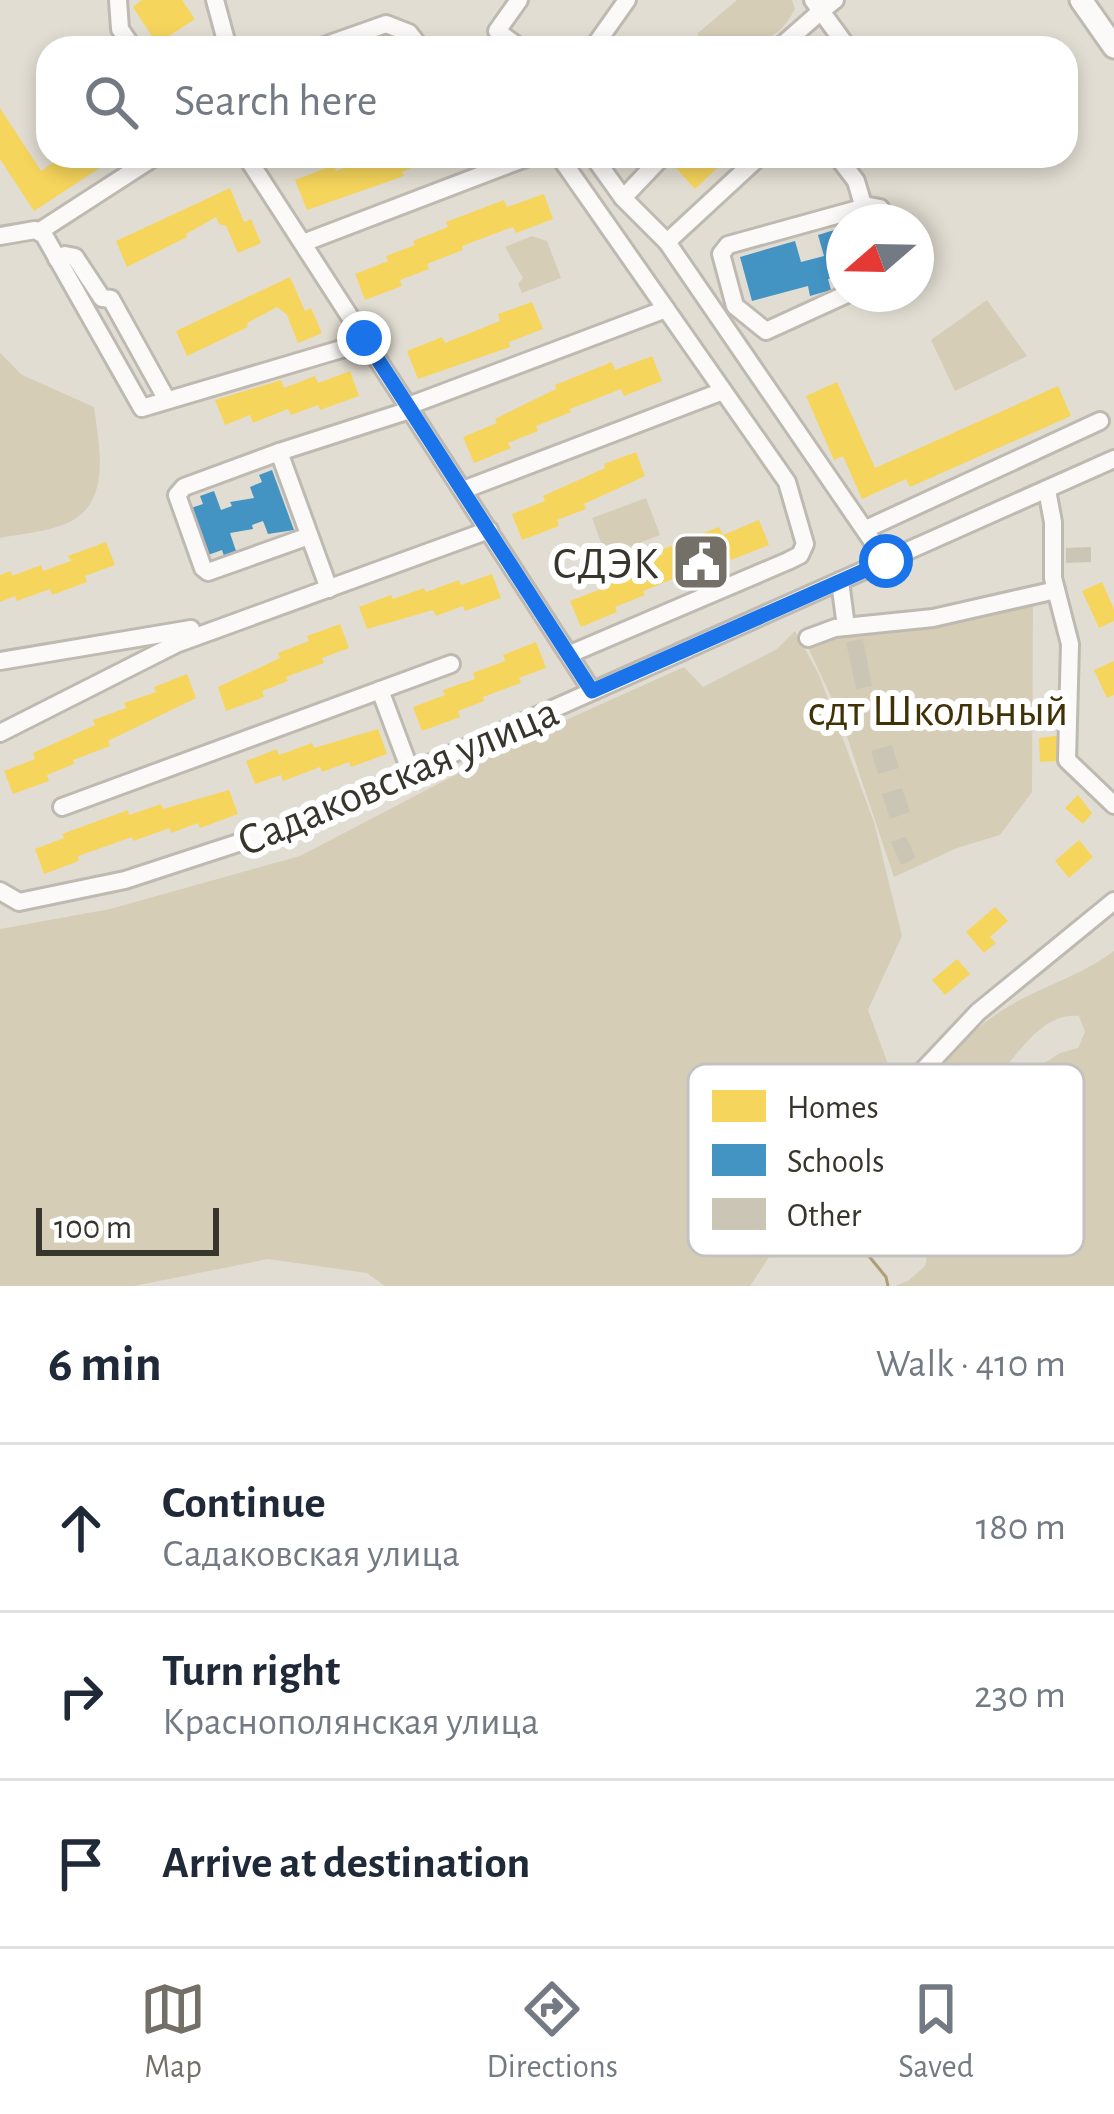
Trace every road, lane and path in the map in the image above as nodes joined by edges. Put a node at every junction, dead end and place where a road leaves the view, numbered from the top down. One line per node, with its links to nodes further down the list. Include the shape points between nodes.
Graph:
1 (118, 0): 7 (street)
2 (214, 0): 8 (street)
3 (519, 0): 11 (street, via 496,31)
4 (627, 0): 12 (street)
5 (1081, 0): 15 (main road)
6 (823, 4): 13 (street); 14 (street)
7 (125, 36)
8 (224, 36)
9 (352, 36): 10 (street, via 386,24)
10 (411, 36)
11 (503, 36)
12 (602, 36)
13 (791, 36)
14 (841, 36)
15 (1114, 47)
16 (137, 168): 27 (street)
17 (254, 168): 30 (street)
18 (500, 168): 30 (street)
19 (568, 168): 33 (street)
20 (601, 168): 24 (street)
21 (651, 168): 24 (street)
22 (747, 168): 29 (street)
23 (847, 168): 25 (street)
24 (622, 198): 29 (street)
25 (863, 204)
26 (826, 219): 34 (street, via 724,249 732,300)
27 (40, 231): 28 (street); 31 (street)
28 (0, 236)
29 (667, 242): 36 (street)
30 (303, 243): 35 (street)
31 (57, 259): 38 (street, via 75,257 102,298 111,299); 38 (street, via 137,404)
32 (826, 304): 34 (street)
33 (666, 309): 37 (street); 39 (street)
34 (766, 331): 36 (street)
35 (364, 338): 38 (street); 39 (street)
36 (744, 354): 46 (street)
37 (723, 391): 43 (street); 55 (street, via 787,482 803,550)
38 (166, 400)
39 (409, 408): 41 (street); 43 (street)
40 (1100, 422): 46 (street)
41 (279, 452): 47 (street); 47 (street, via 179,490 202,568)
42 (1114, 459): 44 (street, Садаковская улица)
43 (463, 490): 45 (street)
44 (1047, 490): 48 (street, Садаковская улица); 51 (street)
45 (489, 530): 50 (street); 55 (street)
46 (866, 530): 48 (street)
47 (309, 536): 50 (street)
48 (886, 561): 49 (street, Садаковская улица)
49 (840, 581): 53 (street); 59 (street, Садаковская улица)
50 (329, 589): 52 (street)
51 (1056, 590): 53 (street, via 933,618); 62 (street, via 1070,644 1067,760)
52 (239, 622): 56 (street); 60 (street, via 171,646)
53 (846, 627): 54 (street)
54 (808, 638)
55 (570, 654): 59 (street)
56 (0, 661)
57 (451, 664): 58 (street)
58 (380, 690): 61 (street); 63 (street)
59 (592, 691): 61 (street, Садаковская улица)
60 (0, 733)
61 (410, 770): 64 (street, Садаковская улица, via 290,826 124,880 19,902)
62 (1114, 805)
63 (62, 807)
64 (0, 891)
65 (1114, 902): 66 (street, via 978,1012)
66 (929, 1064)

